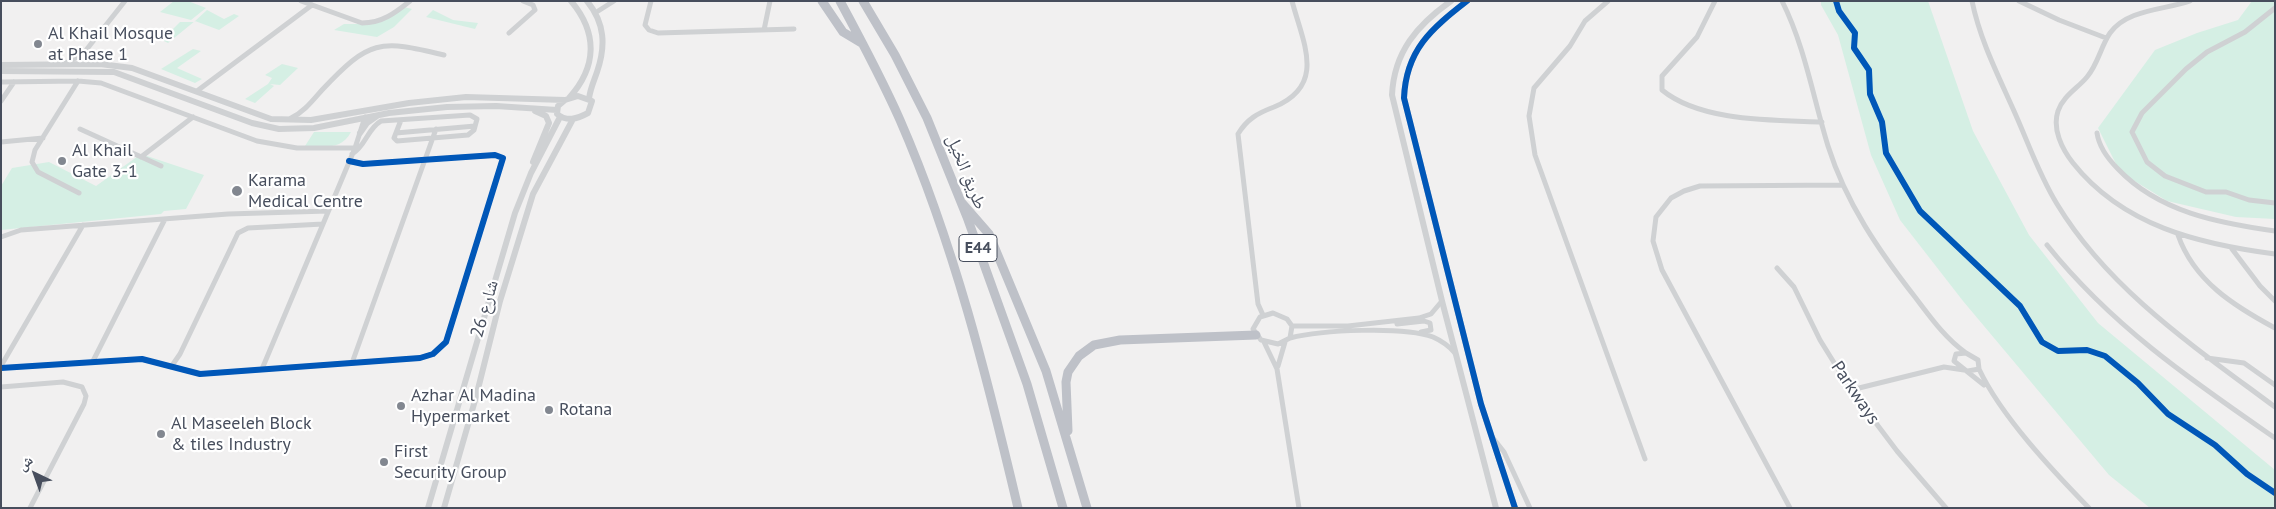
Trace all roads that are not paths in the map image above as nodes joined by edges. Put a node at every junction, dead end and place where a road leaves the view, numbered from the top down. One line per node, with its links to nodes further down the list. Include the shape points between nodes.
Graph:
1 (124, 1): 34 (street)
2 (302, 1): 25 (street)
3 (410, 1): 25 (street, via 388,18 372,24)
4 (523, 1): 31 (street, via 533,5 535,10)
5 (571, 1): 47 (street, via 588,25 592,44 582,82)
6 (587, 1): 28 (street)
7 (614, 1): 28 (street)
8 (651, 1): 30 (street, via 645,25 655,33)
9 (770, 1): 30 (street)
10 (822, 1): 33 (highway, via 843,32)
11 (840, 1): 33 (highway, E44)
12 (863, 1): 82 (highway, طريق الخيل / E44, via 927,118)
13 (1292, 1): 99 (street, via 1307,66 1304,82 1289,101 1246,121 1238,134 1258,304)
14 (1451, 1): 97 (street, via 1410,37 1398,58 1392,84 1394,108)
15 (1467, 1): 126 (street, via 1419,43 1407,68 1404,91 1407,114)
16 (1608, 1): 129 (street, via 1585,21 1570,46 1537,83 1531,98 1530,126 1538,165)
17 (1715, 1): 63 (street, via 1696,39 1662,76 1661,84 1666,94 1679,104 1696,109 1755,118)
18 (1782, 1): 24 (street)
19 (1836, 1): 130 (street, via 1839,11 1855,33 1854,48 1869,70 1869,88 1882,122 1886,153 1920,211 2020,306 2042,342 2058,351 2087,350 2105,356 2138,382 2168,414)
20 (1972, 1): 111 (street, via 1981,36 2045,181 2065,216 2130,293)
21 (2019, 1): 26 (street)
22 (2032, 1): 26 (street)
23 (2190, 1): 32 (street, via 2130,18 2116,26)
24 (1785, 4): 63 (street, via 1802,42)
25 (312, 5): 41 (street)
26 (2029, 6): 32 (street)
27 (2275, 8): 83 (street, via 2245,32 2207,52 2192,64 2142,113 2132,132 2147,162 2173,180 2206,192 2226,192 2249,200)
28 (595, 13): 48 (street, via 604,41)
29 (794, 29): 30 (street)
30 (764, 30)
31 (509, 33)
32 (2106, 38): 89 (street, via 2092,71 2059,106 2056,118 2059,137 2074,165 2104,194 2133,214)
33 (863, 44): 134 (highway, E44, via 930,195 980,352)
34 (83, 54): 36 (street); 38 (street)
35 (444, 55): 53 (street, via 395,43 370,47 352,58)
36 (88, 64): 38 (street); 44 (street, via 132,68)
37 (1, 65): 38 (street)
38 (61, 65)
39 (1, 71): 45 (street, via 108,71)
40 (78, 81): 43 (street); 55 (street, via 106,84); 70 (street)
41 (208, 81): 44 (street); 46 (street)
42 (1, 82): 43 (street)
43 (14, 82): 49 (street)
44 (190, 88): 46 (street)
45 (166, 90): 46 (street, via 185,94); 62 (street, via 271,128 304,129)
46 (197, 91): 60 (street)
47 (567, 99): 48 (street, via 582,96); 50 (street, via 550,101 484,96); 52 (street)
48 (589, 99): 58 (street, via 592,105 588,112)
49 (1, 101)
50 (378, 107): 56 (street); 61 (street)
51 (521, 108): 52 (street); 54 (street, via 460,106); 79 (street, via 542,113 549,121)
52 (556, 110): 57 (street)
53 (302, 112): 60 (street); 61 (street, via 300,119)
54 (382, 114): 56 (street); 67 (street, via 369,121)
55 (193, 117): 73 (street, via 270,144 298,148); 75 (street)
56 (365, 117): 62 (street); 67 (street)
57 (560, 118): 58 (street); 79 (street, شارع 26)
58 (572, 119): 94 (street, شارع 26, via 538,180)
59 (401, 120): 64 (street, via 470,115 477,118); 69 (street); 74 (street, via 376,123 362,147)
60 (281, 121): 61 (street)
61 (310, 121)
62 (341, 122): 67 (street, via 356,124)
63 (1822, 122): 80 (street)
64 (476, 126): 66 (street); 71 (street, via 468,134)
65 (80, 129): 75 (street)
66 (436, 129): 69 (street); 71 (street)
67 (360, 132): 73 (street)
68 (2097, 132): 88 (street, via 2100,146 2114,166 2155,198 2213,221)
69 (396, 133): 71 (street, via 394,139 397,141)
70 (43, 138): 72 (street); 81 (street, via 32,158 33,168)
71 (434, 138): 76 (street)
72 (1, 142)
73 (355, 148): 74 (street)
74 (352, 154): 77 (street)
75 (141, 157): 78 (street)
76 (427, 160): 77 (street, via 363,164); 113 (street); 113 (street, via 495,155 504,160 446,342 425,358)
77 (349, 161): 84 (street)
78 (161, 166)
79 (530, 173): 93 (street, شارع 26)
80 (1843, 184): 105 (street, via 1870,238); 141 (street, via 1700,186 1679,193 1663,205 1651,230 1653,249 1660,265)
81 (78, 193)
82 (961, 202): 128 (highway, via 979,220 992,241 1046,371); 135 (highway, طريق الخيل / E44, via 1027,384)
83 (2275, 202)
84 (328, 211): 85 (street); 86 (street)
85 (165, 219): 87 (street); 112 (street)
86 (323, 224): 115 (street, via 251,228 238,233); 117 (street)
87 (83, 225): 90 (street, via 21,230); 114 (street)
88 (2275, 231)
89 (2178, 235): 92 (street); 102 (street, via 2187,258 2205,278 2236,305)
90 (1, 237)
91 (2047, 245): 127 (street, via 2076,282 2136,339)
92 (2232, 249): 95 (street); 98 (street)
93 (502, 250): 94 (street, via 509,247); 132 (street, شارع 26)
94 (516, 250): 133 (street, شارع 26)
95 (2275, 254)
96 (1777, 268): 124 (street, Parkways, via 1794,286 1820,340)
97 (1442, 301): 100 (street, via 1428,316); 108 (street)
98 (2275, 301)
99 (1263, 315): 101 (street, via 1278,314); 104 (street, via 1255,322 1253,329)
100 (1387, 322): 101 (street); 103 (street, via 1424,321 1432,327 1427,332)
101 (1292, 326): 106 (street)
102 (2275, 328)
103 (1389, 332): 106 (street, via 1304,334); 108 (street, via 1430,336)
104 (1256, 335): 107 (street); 128 (highway, via 1124,339 1094,345 1079,356 1068,372)
105 (1947, 338): 109 (street); 110 (street)
106 (1287, 340): 107 (street, via 1274,344); 118 (street)
107 (1264, 342): 118 (street)
108 (1455, 353): 138 (street)
109 (1966, 353): 110 (street, via 1960,352); 119 (street, via 1978,360)
110 (1954, 357): 116 (street); 120 (street, via 1958,366)
111 (2207, 358): 121 (street, via 2244,362); 125 (street)
112 (93, 361): 114 (street); 115 (street, via 142,359)
113 (352, 364): 117 (street)
114 (1, 367)
115 (171, 367): 117 (street, via 200,374)
116 (1944, 367): 120 (street); 124 (street)
117 (262, 369)
118 (1278, 369): 137 (street)
119 (1979, 370): 120 (street); 123 (street)
120 (1966, 371): 123 (street)
121 (2275, 385)
122 (1, 387): 131 (street, via 63,382 82,387 86,396)
123 (1988, 388): 143 (street, via 2054,472)
124 (1851, 390): 142 (street, Parkways)
125 (2275, 407)
126 (1490, 435): 139 (street); 140 (street, via 1504,452)
127 (2275, 438)
128 (1069, 444): 136 (highway)
129 (1645, 459)
130 (2275, 493)
131 (30, 508)
132 (428, 508)
133 (444, 508)
134 (1018, 508)
135 (1063, 508)
136 (1087, 508)
137 (1299, 508)
138 (1496, 508)
139 (1514, 508)
140 (1530, 508)
141 (1790, 508)
142 (1946, 508)
143 (2090, 508)

